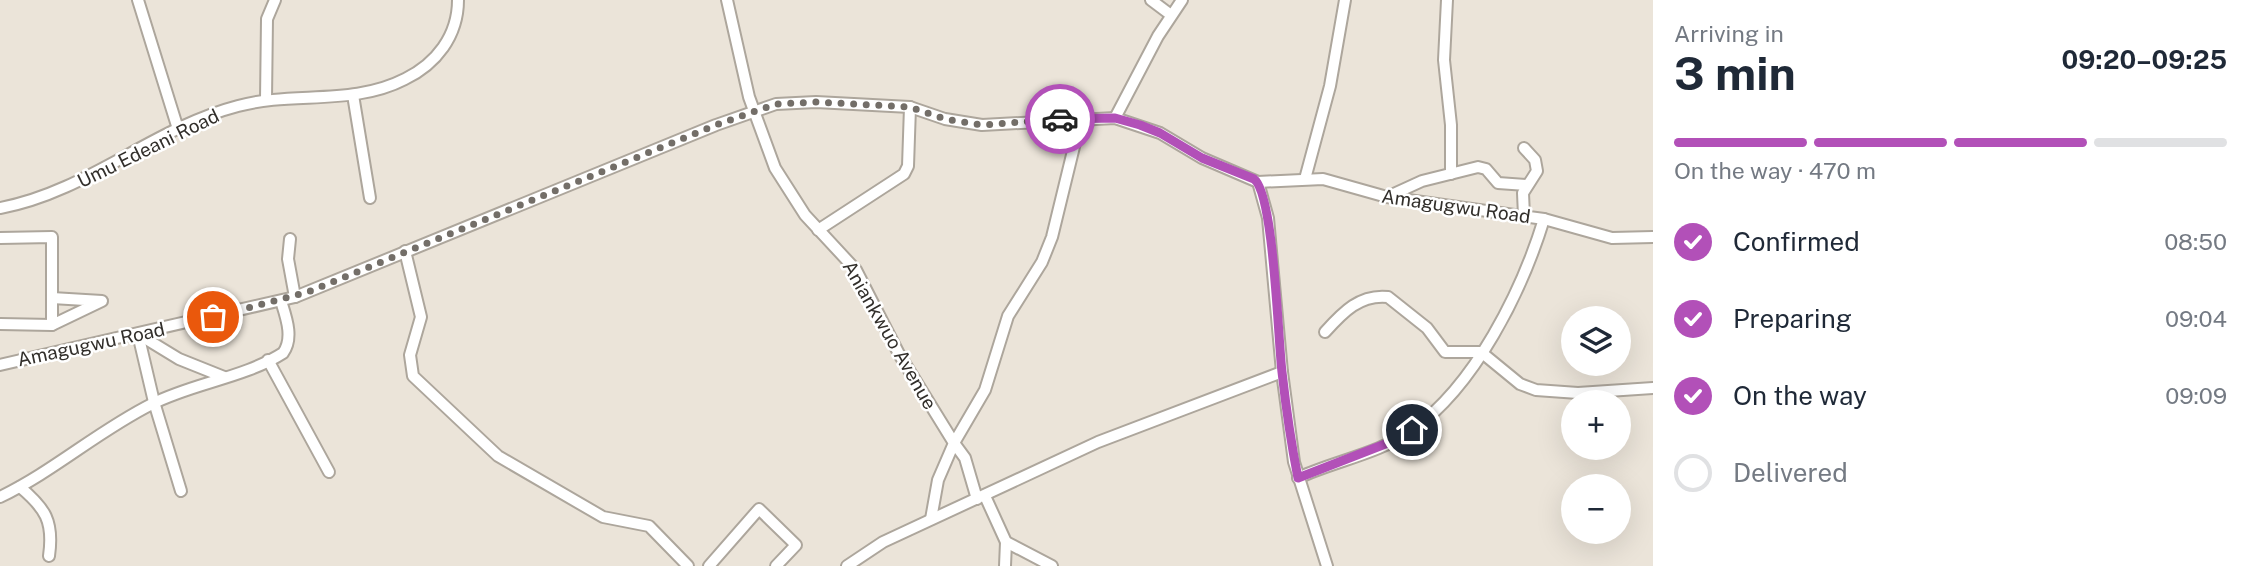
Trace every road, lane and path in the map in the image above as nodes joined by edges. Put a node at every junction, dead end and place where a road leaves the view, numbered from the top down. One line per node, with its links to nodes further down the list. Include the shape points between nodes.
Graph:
1 (138, 0): 16 (street)
2 (275, 0): 11 (street, via 267,19)
3 (458, 0): 10 (street, Umu Edeani Road, via 453,30 438,57 403,80)
4 (727, 0): 13 (street, Aniankwuo Avenue)
5 (1151, 0): 9 (street)
6 (1182, 0): 9 (street)
7 (1345, 0): 19 (street, via 1330,86)
8 (1447, 0): 18 (street, via 1444,60)
9 (1171, 15): 15 (street)
10 (353, 95): 11 (street, Umu Edeani Road); 23 (street)
11 (266, 99): 16 (street, Umu Edeani Road, via 217,112)
12 (910, 107): 13 (street, Amagugwu Road, via 816,102 776,104); 14 (street, Amagugwu Road, via 982,125); 27 (street, via 904,174)
13 (753, 111): 27 (street, Aniankwuo Avenue, via 775,168); 31 (street, Amagugwu Road)
14 (1080, 118): 15 (street, Amagugwu Road); 46 (street, via 1056,225 1042,262 1008,316 985,390)
15 (1115, 118): 20 (street, Amagugwu Road, via 1160,133 1202,158)
16 (178, 129): 24 (street, Umu Edeani Road, via 55,194)
17 (1524, 148): 21 (street, via 1537,167)
18 (1451, 174): 21 (street, via 1478,167 1498,183); 22 (street)
19 (1305, 178): 20 (street, Amagugwu Road); 22 (street, Amagugwu Road, via 1336,181)
20 (1258, 182): 42 (street, via 1268,218)
21 (1527, 185): 25 (street, via 1522,199)
22 (1387, 197): 25 (street, Amagugwu Road)
23 (370, 198)
24 (0, 208)
25 (1524, 216): 26 (street, Amagugwu Road)
26 (1544, 219): 28 (street, Amagugwu Road, via 1612,238); 39 (street, via 1514,300)
27 (818, 230): 46 (street, Aniankwuo Avenue, via 856,270 899,354)
28 (1653, 237)
29 (0, 238): 33 (street, via 52,237)
30 (290, 239): 32 (street, via 288,259)
31 (405, 251): 32 (street, Amagugwu Road); 56 (street, via 421,317 410,355 413,376 498,456 603,517 649,526)
32 (295, 297): 34 (street, Amagugwu Road)
33 (52, 298): 36 (street); 36 (street, via 102,301)
34 (281, 300): 38 (street, Amagugwu Road); 40 (street, via 288,342 283,352)
35 (0, 324): 36 (street)
36 (52, 325)
37 (1325, 332): 39 (street, via 1363,299 1388,297 1427,328 1445,352)
38 (138, 334): 41 (street, Amagugwu Road); 43 (street, via 179,359); 45 (street)
39 (1481, 352): 44 (street, via 1520,384 1536,390 1578,393); 48 (street, via 1452,392 1412,430)
40 (268, 360): 43 (street); 47 (street)
41 (0, 365)
42 (1282, 372): 48 (street); 52 (street, via 1098,442)
43 (224, 377): 45 (street)
44 (1653, 388)
45 (154, 402): 49 (street); 50 (street)
46 (954, 443): 52 (street, Aniankwuo Avenue); 53 (street, via 938,480)
47 (329, 472)
48 (1298, 478): 62 (street)
49 (20, 487): 51 (street); 55 (street, via 44,507 51,541)
50 (181, 491)
51 (0, 497)
52 (981, 497): 53 (street); 54 (street, Aniankwuo Avenue)
53 (931, 519): 59 (street)
54 (1006, 542): 60 (street); 61 (street)
55 (49, 556)
56 (688, 566)
57 (709, 566): 58 (street, via 759,509 796,545)
58 (776, 566)
59 (847, 566)
60 (1005, 566)
61 (1052, 566)
62 (1327, 566)

